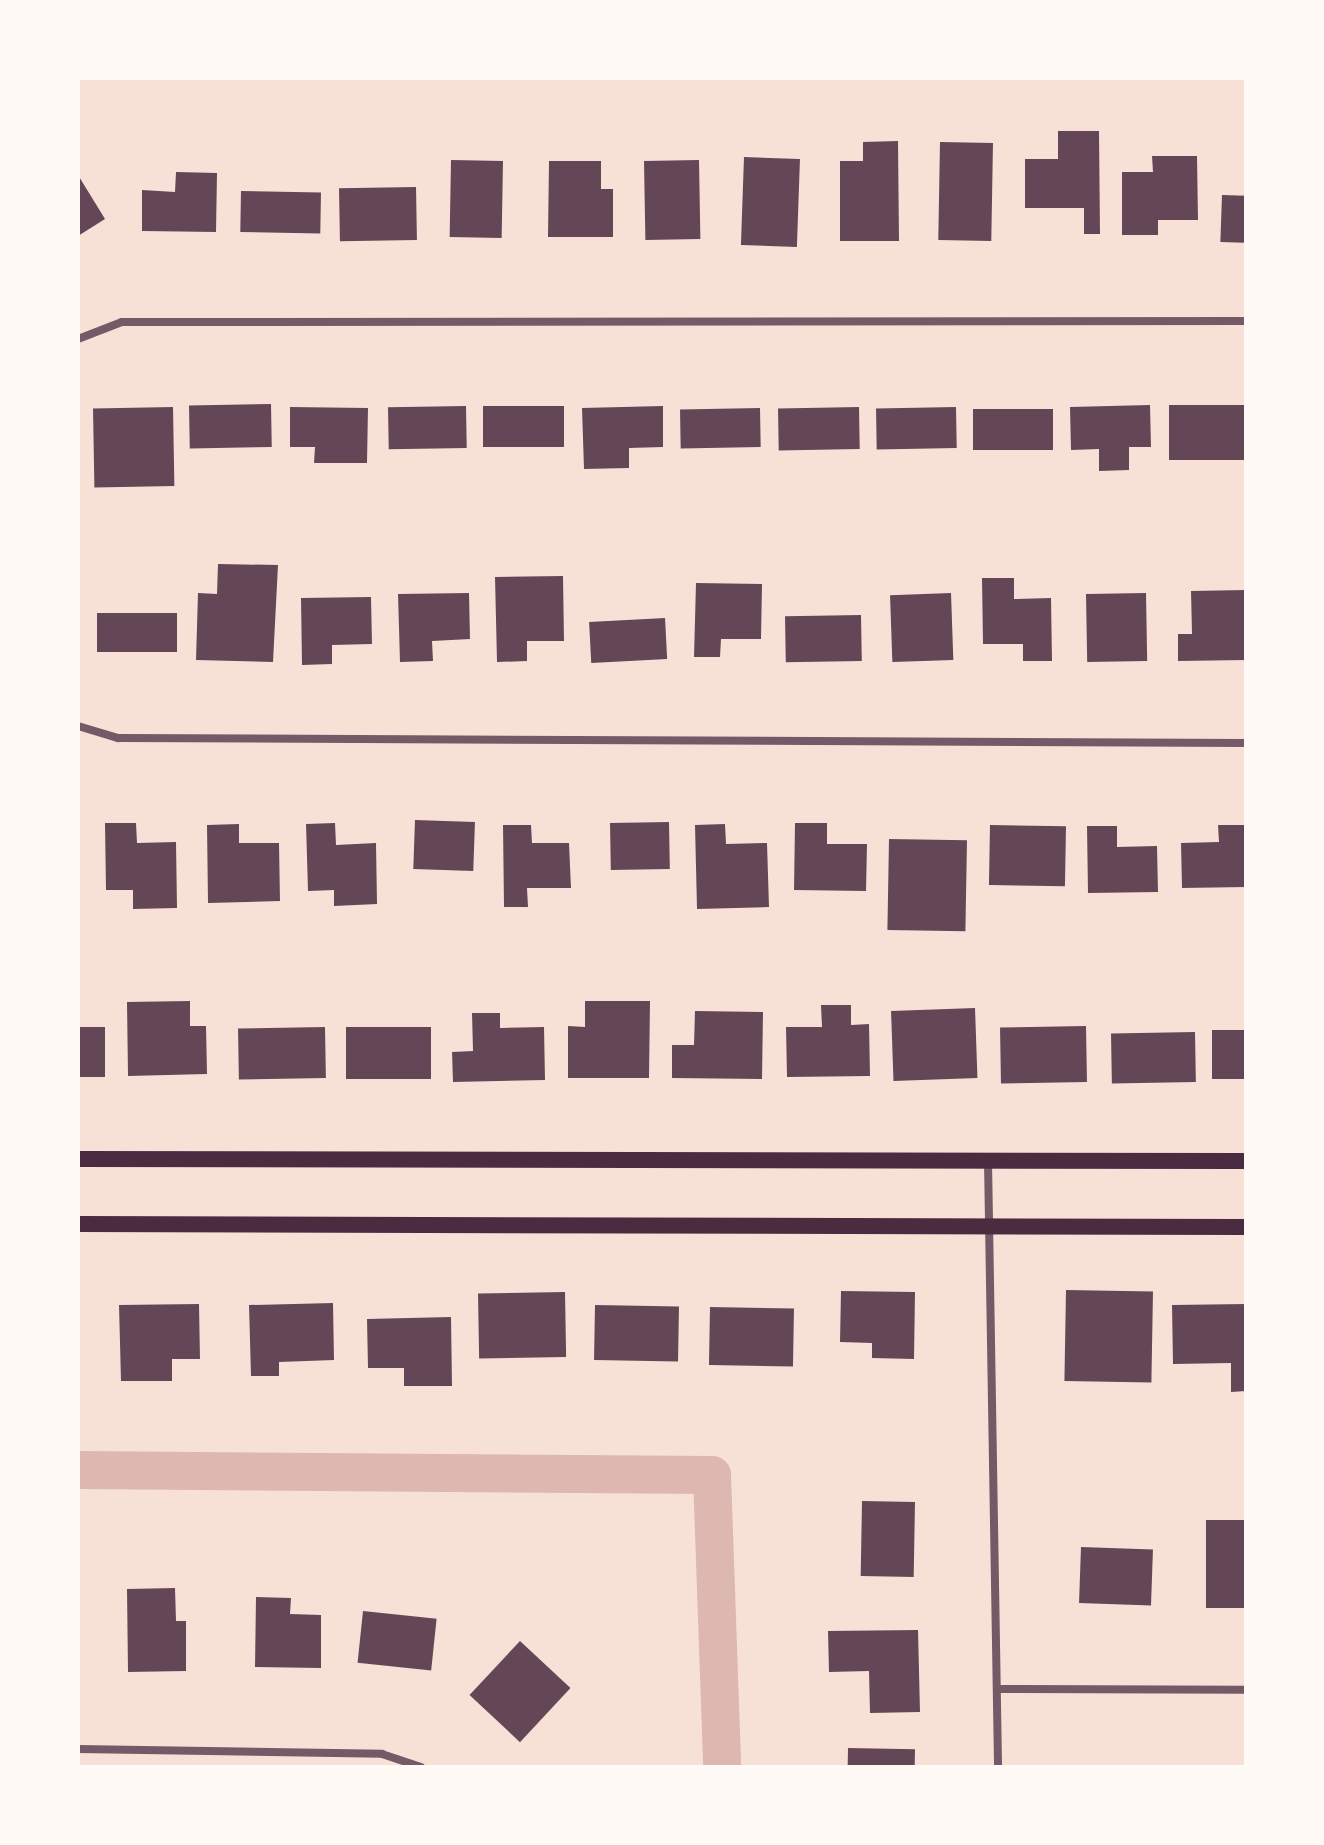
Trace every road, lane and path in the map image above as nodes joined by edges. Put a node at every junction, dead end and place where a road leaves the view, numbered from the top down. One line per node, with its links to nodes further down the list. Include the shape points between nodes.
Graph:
1 (1246, 321): 2 (street, via 122,322)
2 (78, 339)
3 (78, 726): 4 (street, via 118,738)
4 (1246, 743)
5 (78, 1159): 6 (main road)
6 (988, 1161): 7 (main road); 9 (street)
7 (1246, 1161)
8 (78, 1224): 9 (main road)
9 (986, 1227): 10 (main road); 11 (street)
10 (1246, 1227)
11 (997, 1689): 12 (street); 15 (street)
12 (1246, 1690)
13 (78, 1749): 14 (street, via 382,1754)
14 (421, 1767)
15 (998, 1767)

